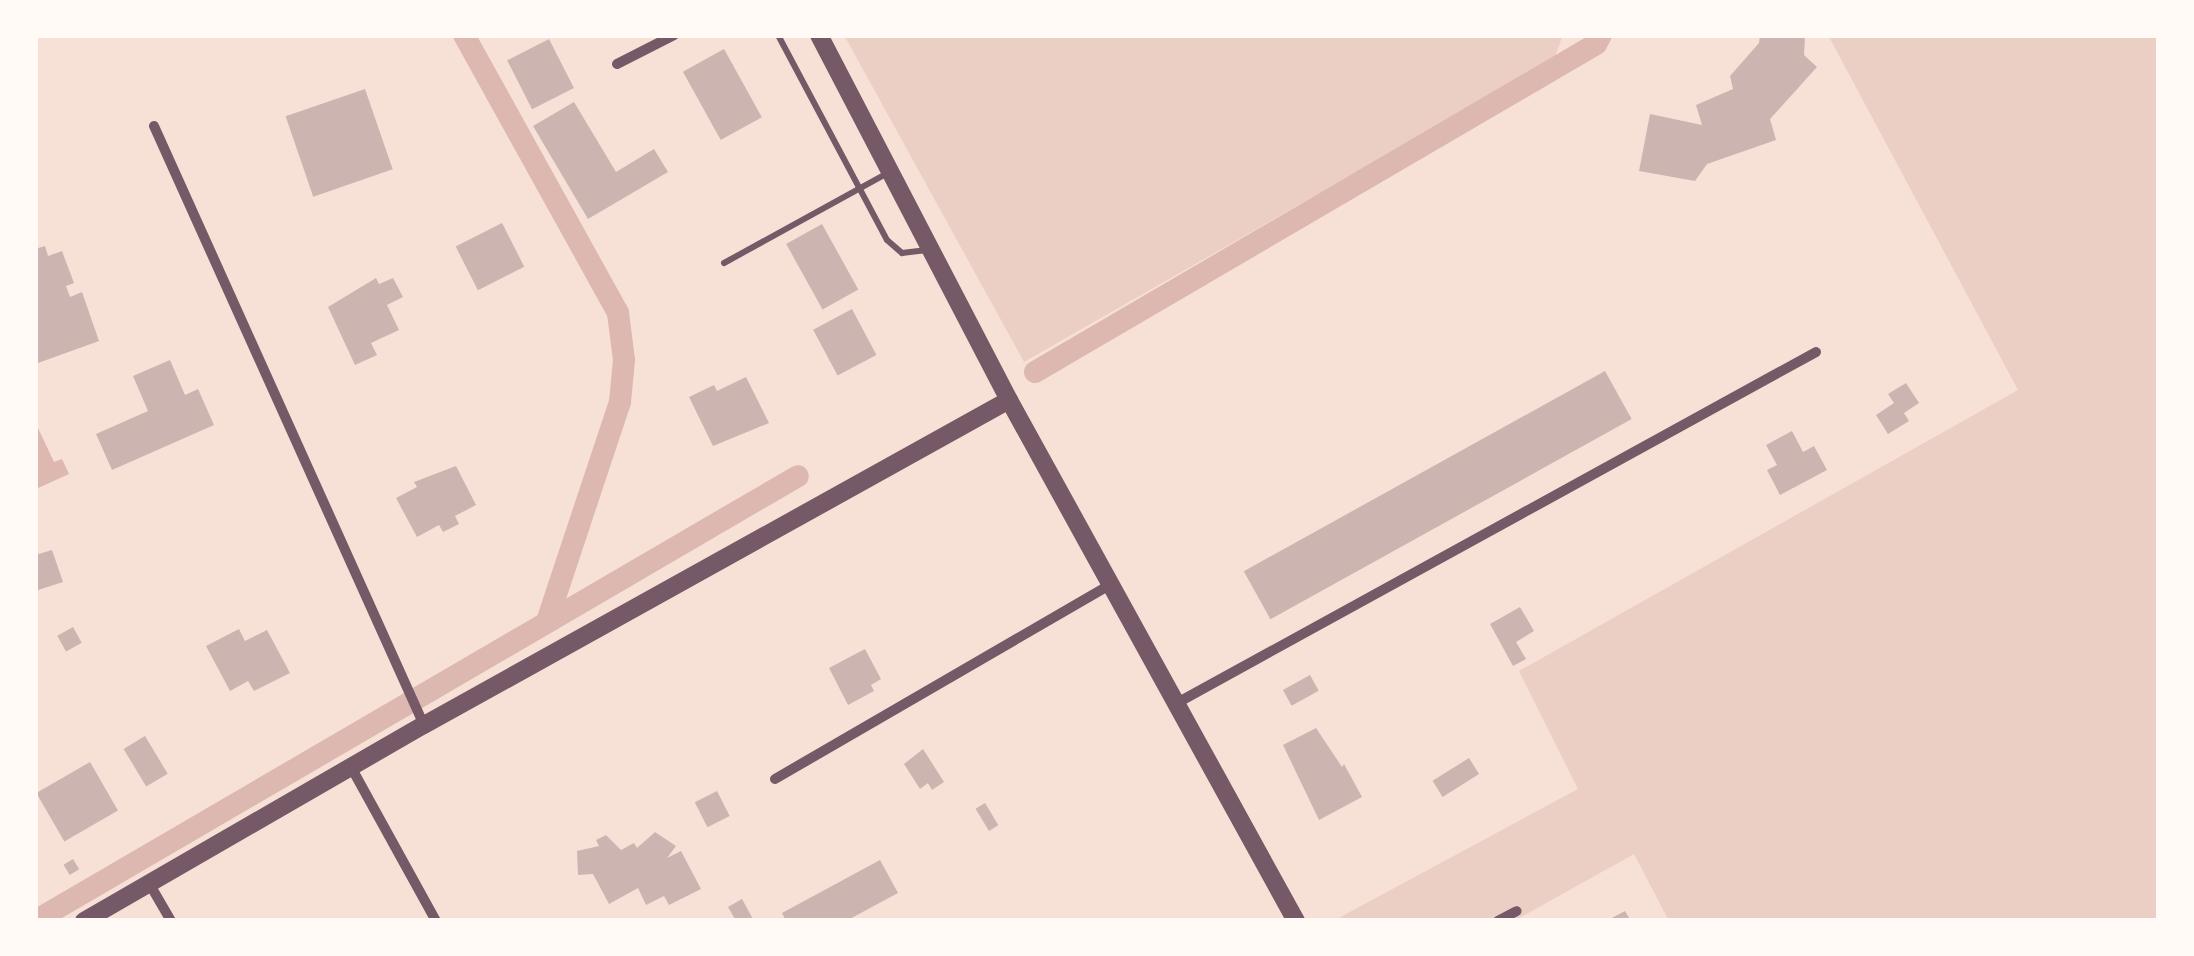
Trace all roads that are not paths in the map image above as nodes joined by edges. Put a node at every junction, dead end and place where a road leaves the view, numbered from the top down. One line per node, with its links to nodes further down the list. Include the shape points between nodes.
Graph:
1 (674, 35): 4 (street)
2 (778, 35): 7 (lane)
3 (819, 35): 6 (street)
4 (617, 64)
5 (154, 126): 14 (street)
6 (887, 173): 7 (lane); 8 (street)
7 (860, 189): 8 (lane, via 891,246 910,255); 9 (lane)
8 (928, 250): 11 (street)
9 (724, 263)
10 (1816, 352): 13 (street)
11 (1009, 400): 12 (street); 14 (street)
12 (1111, 584): 13 (street); 16 (street)
13 (1177, 703): 22 (street)
14 (424, 724): 15 (street)
15 (352, 766): 17 (street); 21 (street)
16 (775, 778)
17 (149, 883): 19 (street); 20 (street)
18 (1517, 911): 23 (street)
19 (84, 921)
20 (170, 921)
21 (436, 921)
22 (1296, 921)
23 (1498, 921)

